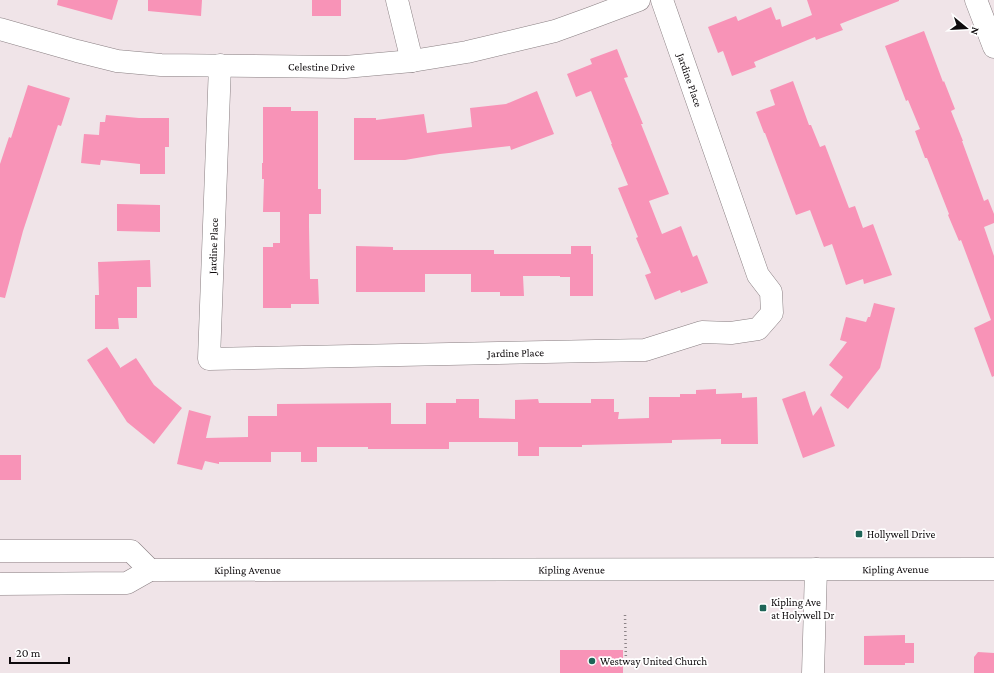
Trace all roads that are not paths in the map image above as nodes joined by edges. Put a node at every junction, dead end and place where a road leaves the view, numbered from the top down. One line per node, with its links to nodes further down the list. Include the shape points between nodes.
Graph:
1 (397, 0): 7 (street)
2 (639, 0): 7 (street, Celestine Drive, via 555,31 467,52)
3 (662, 0): 8 (street, Jardine Place, via 758,275 771,292 772,313 758,328 731,334 702,332 645,350 209,359)
4 (976, 0): 6 (street)
5 (0, 29): 8 (street, Celestine Drive, via 117,61 161,65)
6 (994, 47)
7 (412, 61): 8 (street, Celestine Drive, via 345,67)
8 (220, 65)
9 (0, 550): 12 (street, via 131,551)
10 (816, 569): 11 (street, Kipling Avenue); 12 (street, Kipling Avenue); 14 (street)
11 (994, 569)
12 (150, 570): 13 (street, Kipling Avenue, via 126,583)
13 (0, 584)
14 (813, 673)

